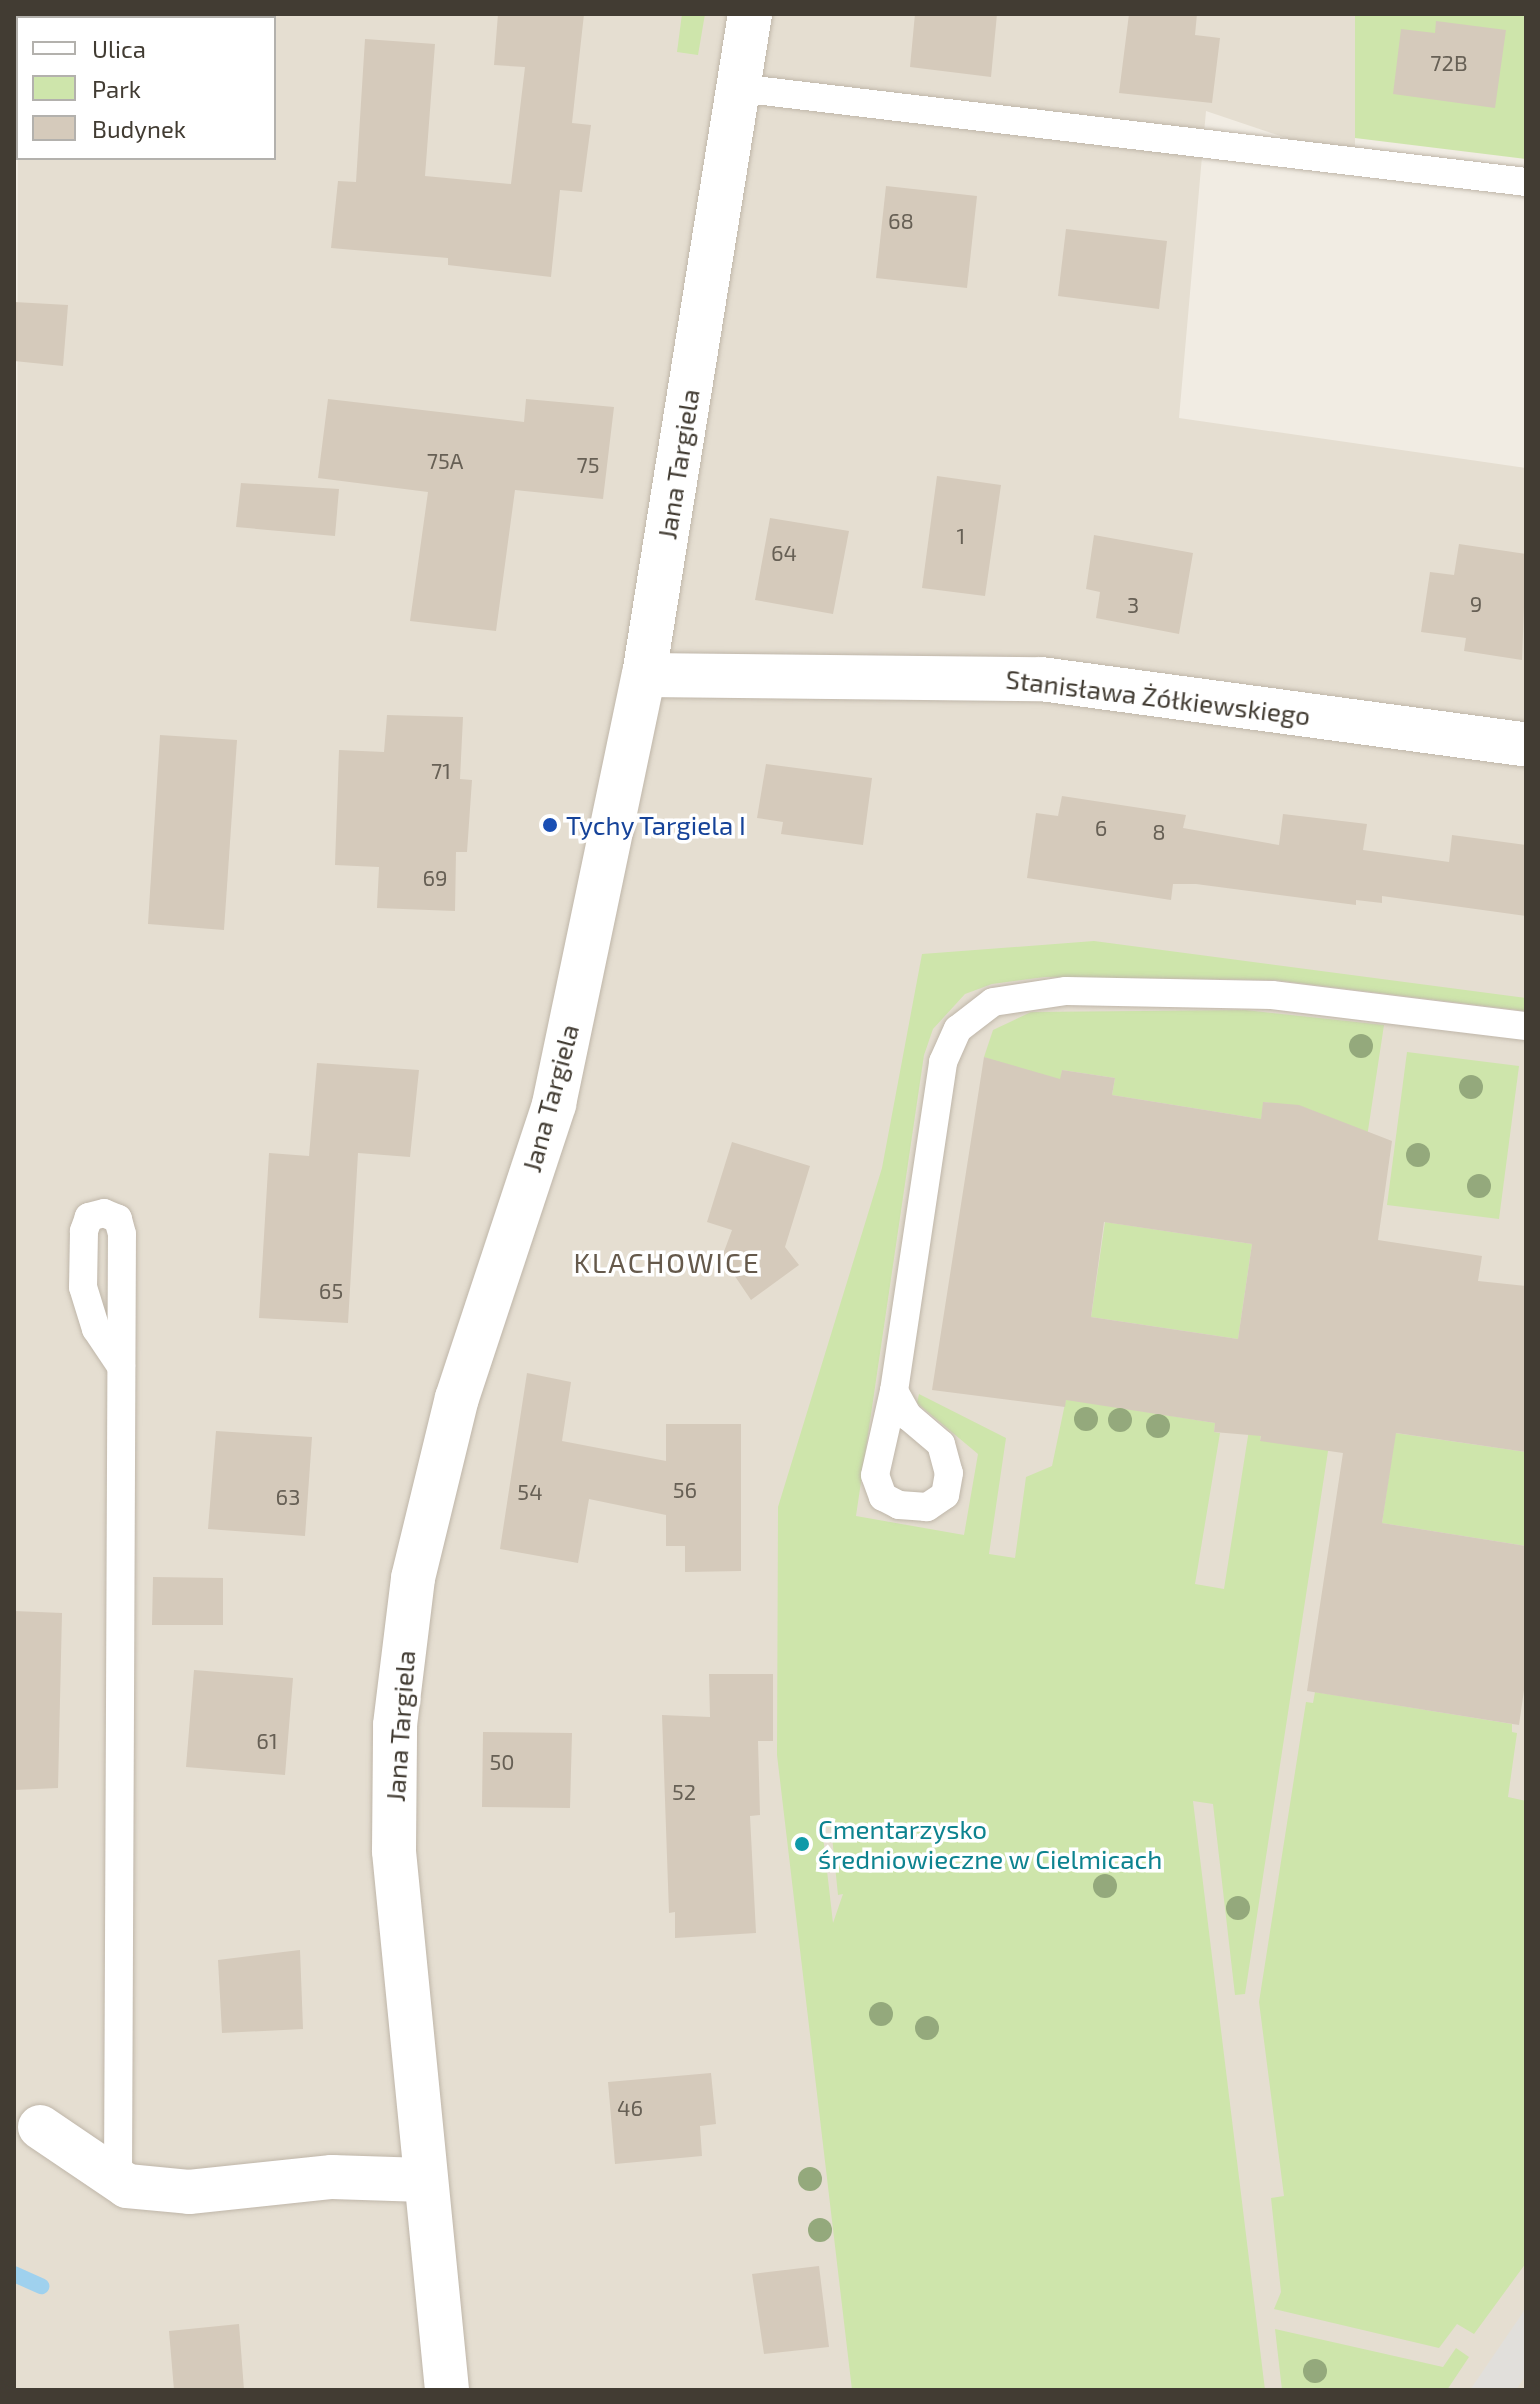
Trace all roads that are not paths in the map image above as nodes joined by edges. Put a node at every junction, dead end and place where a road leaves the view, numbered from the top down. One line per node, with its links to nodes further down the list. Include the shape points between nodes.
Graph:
1 (750, 14): 2 (street, Jana Targiela)
2 (738, 88): 3 (lane); 4 (street, Jana Targiela)
3 (1526, 182)
4 (644, 675): 5 (street, Stanisława Żółkiewskiego, via 1041,679); 10 (street, Jana Targiela, via 554,1104 457,1398 413,1578 395,1725 394,1851)
5 (1526, 745)
6 (1526, 1026): 8 (lane, via 1272,995 1066,991 993,1002 958,1029 943,1062)
7 (121, 1366): 11 (lane)
8 (894, 1391)
9 (40, 2127): 11 (street)
10 (424, 2180): 11 (street, via 332,2177 189,2192); 12 (street, Jana Targiela)
11 (118, 2181)
12 (447, 2390)

